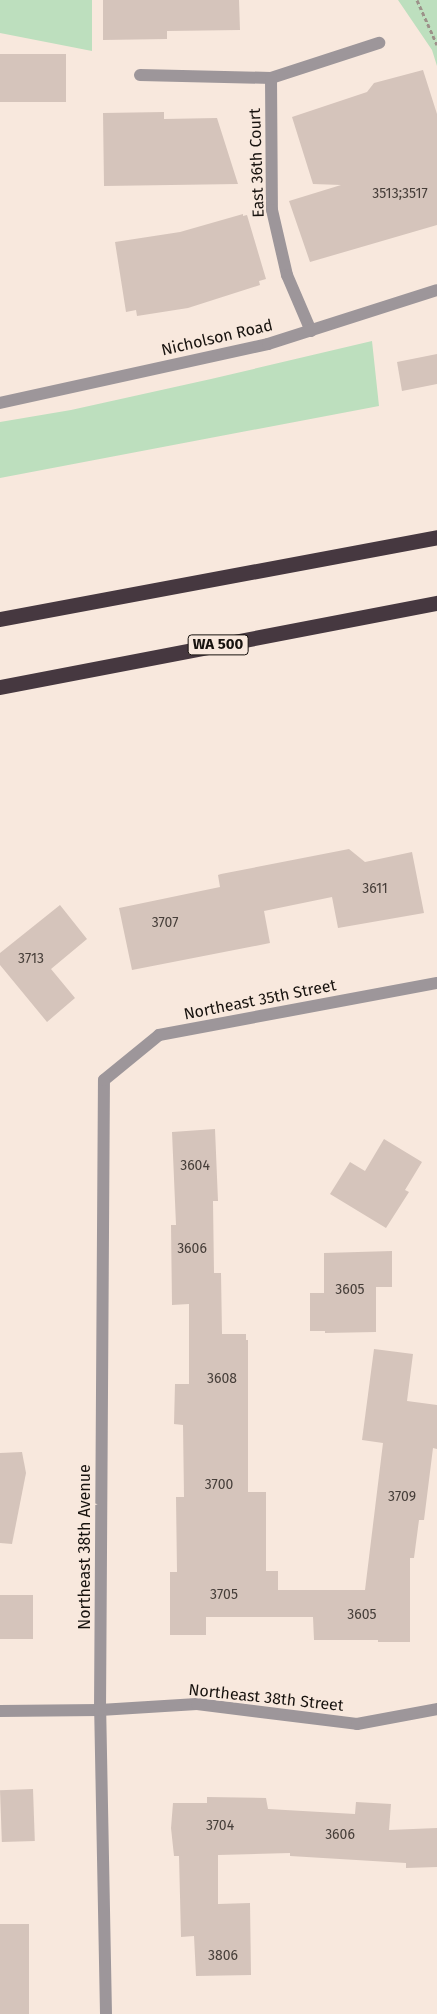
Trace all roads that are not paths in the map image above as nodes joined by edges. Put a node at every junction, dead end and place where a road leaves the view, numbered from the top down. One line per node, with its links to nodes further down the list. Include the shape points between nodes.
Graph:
1 (379, 43): 3 (street)
2 (140, 75): 3 (street)
3 (271, 78): 5 (street, East 36th Court, via 272,210 287,275)
4 (437, 290): 5 (street, Nicholson Road)
5 (311, 331): 6 (street, Nicholson Road, via 268,344)
6 (0, 403)
7 (437, 537): 9 (highway)
8 (437, 603): 10 (highway, WA 500)
9 (0, 619)
10 (0, 687)
11 (437, 983): 12 (street, Northeast 35th Street, via 159,1035)
12 (104, 1080): 14 (street, Northeast 38th Avenue)
13 (437, 1708): 14 (street, Northeast 38th Street, via 357,1724 197,1704)
14 (100, 1710): 15 (street, Northeast 38th Street); 16 (street, Northeast 38th Avenue)
15 (0, 1711)
16 (106, 2014)

